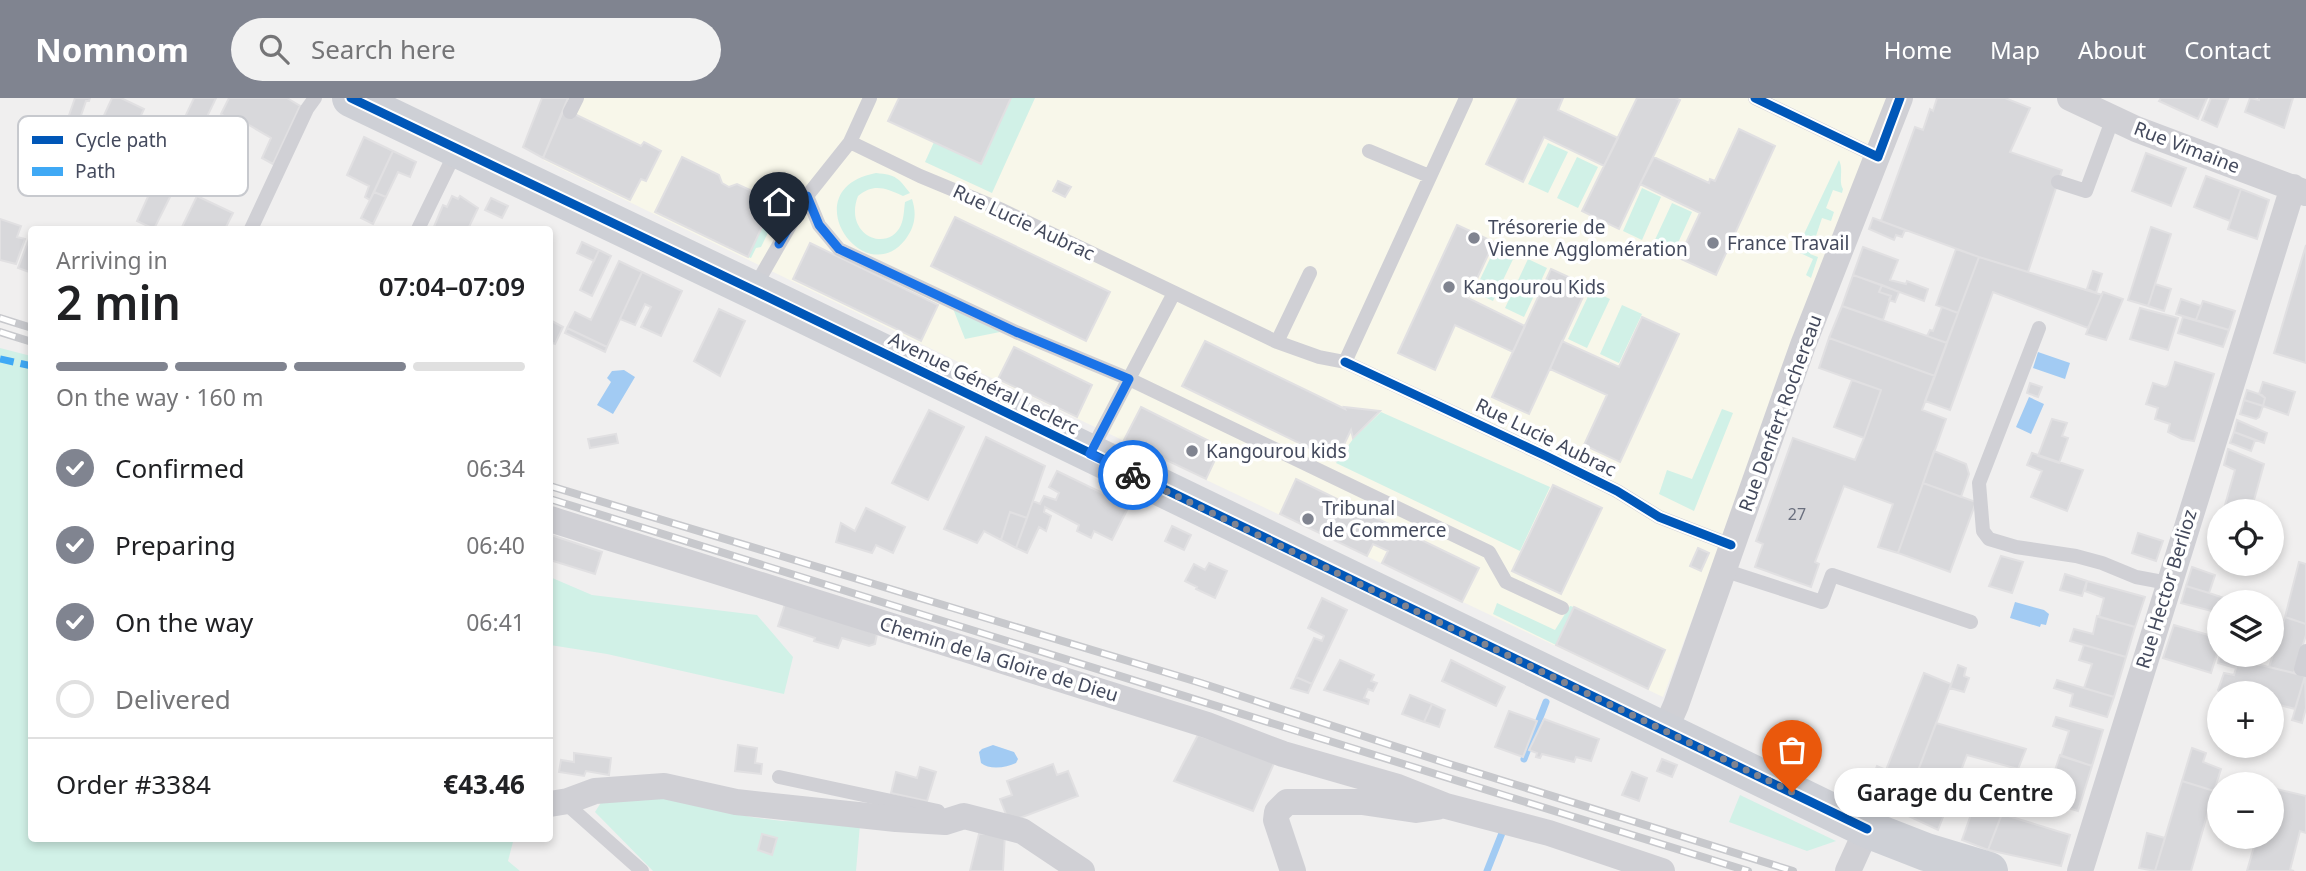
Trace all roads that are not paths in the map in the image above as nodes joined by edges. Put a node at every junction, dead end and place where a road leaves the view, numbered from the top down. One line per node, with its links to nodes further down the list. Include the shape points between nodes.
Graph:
1 (315, 98): 17 (lane)
2 (351, 98): 10 (main road, Avenue Général Leclerc)
3 (870, 98): 9 (lane)
4 (1466, 98): 13 (lane)
5 (1755, 98): 12 (lane)
6 (1900, 98): 12 (street, Rue Denfert Rochereau)
7 (2070, 98): 8 (street, Rue Vimaine)
8 (2113, 118): 14 (lane, via 2086,191); 15 (street, Rue Vimaine)
9 (850, 142): 16 (lane); 21 (lane, Rue Lucie Aubrac)
10 (457, 148): 18 (lane); 20 (main road, Avenue Général Leclerc)
11 (1369, 151): 13 (lane)
12 (1878, 157): 28 (street, Rue Denfert Rochereau, via 1803,345)
13 (1429, 176): 24 (lane)
14 (2058, 182)
15 (2299, 190): 29 (street, Rue Hector Berlioz)
16 (807, 196): 20 (lane); 25 (lane, via 819,225 839,249)
17 (252, 226)
18 (419, 226)
19 (1310, 273): 23 (lane)
20 (754, 290): 26 (main road, Avenue Général Leclerc)
21 (1174, 293): 23 (lane, Rue Lucie Aubrac); 25 (lane)
22 (2039, 328): 29 (lane, via 1979,483 1983,531 1989,539 2016,547 2076,556)
23 (1277, 342): 24 (lane, Rue Lucie Aubrac)
24 (1345, 362): 28 (lane, Rue Lucie Aubrac, via 1617,491 1638,511 1659,517)
25 (1129, 379): 26 (lane); 30 (lane, via 1489,552 1506,582)
26 (1090, 454): 34 (main road, Avenue Général Leclerc)
27 (553, 520): 37 (street, Chemin de la Gloire de Dieu, via 1207,725)
28 (1727, 558): 31 (lane, Rue Lucie Aubrac, via 1822,602 1832,575); 34 (street, Rue Denfert Rochereau)
29 (2168, 583): 46 (street, Rue Hector Berlioz)
30 (1562, 608)
31 (1971, 622)
32 (2306, 651): 33 (lane, via 2301,668)
33 (2306, 670)
34 (1665, 730): 39 (main road, Avenue Général Leclerc)
35 (779, 777): 38 (lane)
36 (559, 803): 38 (street, via 595,791 664,786 736,802 896,819 945,822); 40 (lane, via 571,808)
37 (1446, 806): 42 (street, Chemin de la Gloire de Dieu, via 1416,810 1362,802 1287,802 1276,820); 43 (street, Chemin de la Gloire de Dieu, via 1549,833)
38 (964, 816): 41 (street, via 1022,831)
39 (1867, 829): 44 (street); 45 (main road, Avenue Général Leclerc)
40 (642, 871)
41 (1082, 871)
42 (1293, 871)
43 (1662, 871)
44 (1848, 871)
45 (1989, 871)
46 (2080, 871)

